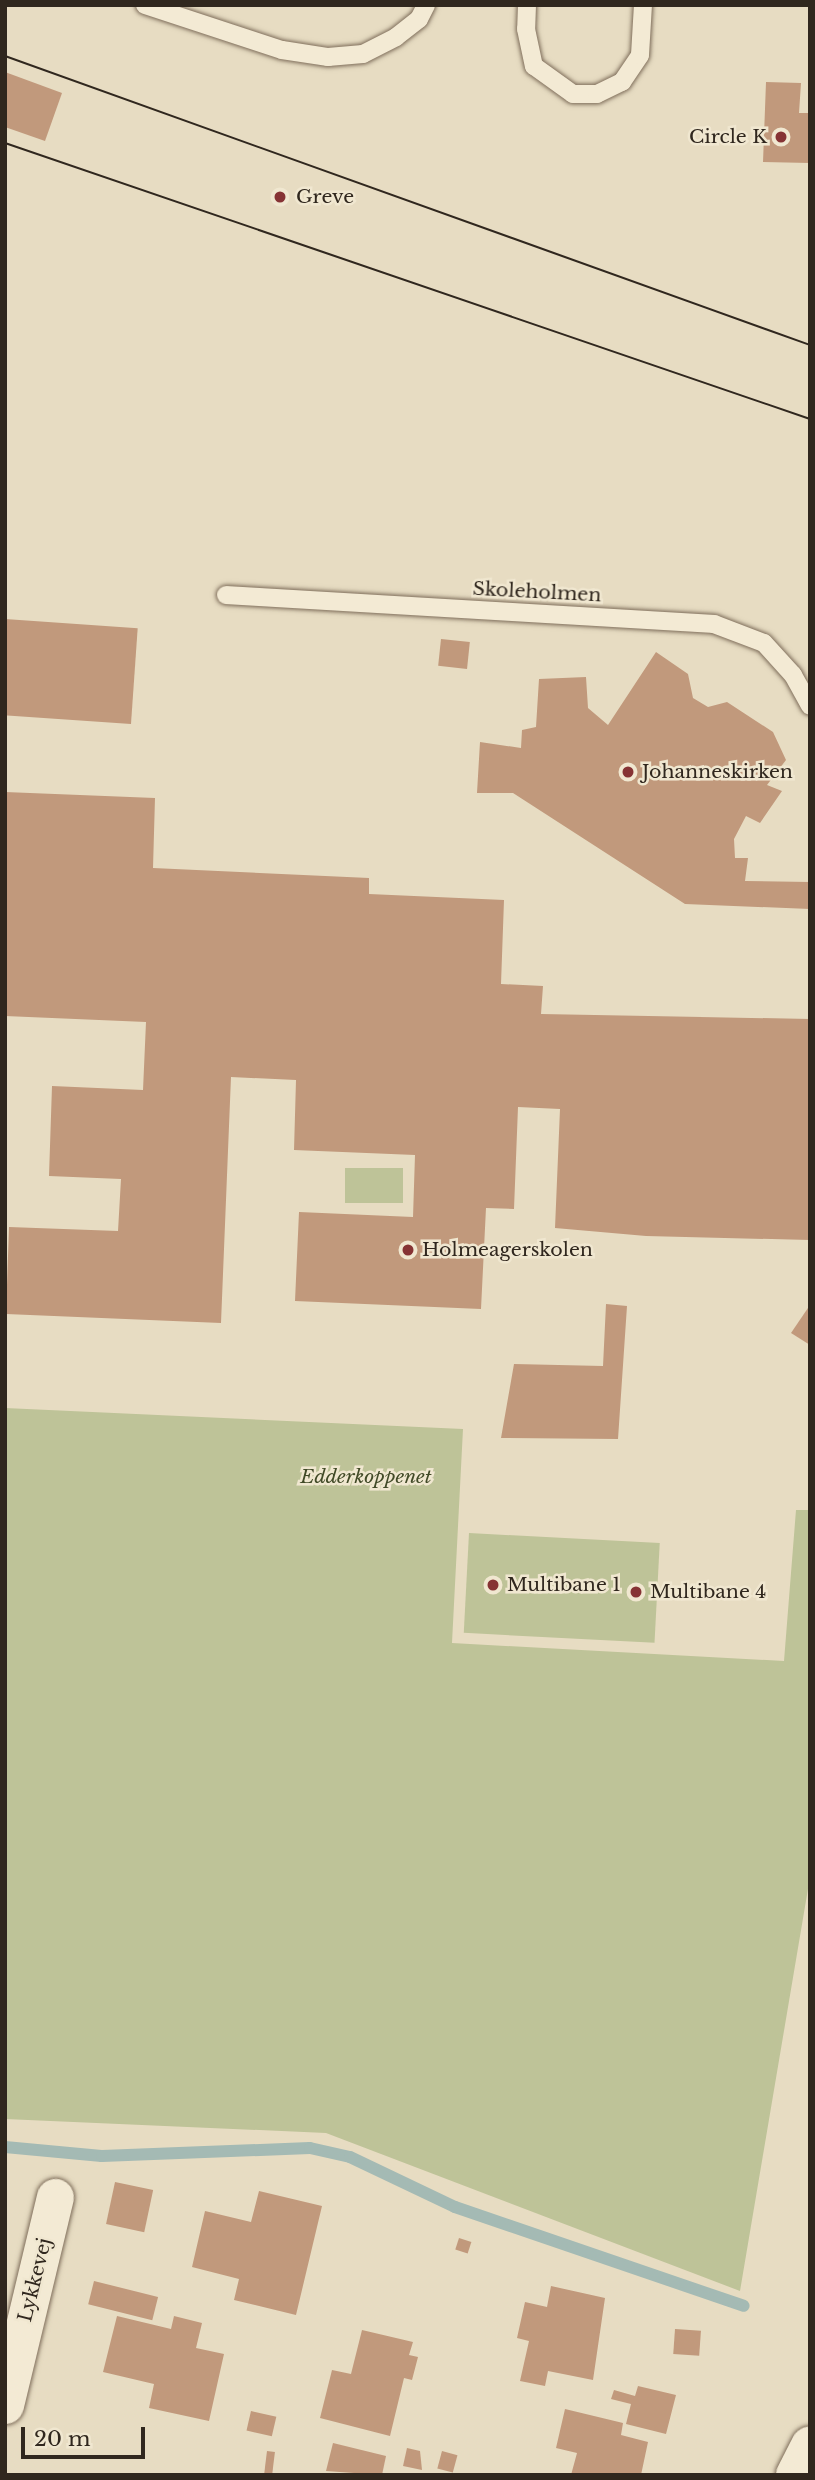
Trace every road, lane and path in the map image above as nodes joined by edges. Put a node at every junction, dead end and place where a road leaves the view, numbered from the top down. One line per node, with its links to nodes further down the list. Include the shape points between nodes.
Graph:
1 (145, 5): 2 (lane, via 282,50 328,57 363,54 385,43 419,19)
2 (426, 5)
3 (527, 5): 4 (lane, via 526,29 534,66 573,94 597,94 622,82 640,55)
4 (643, 5)
5 (226, 595): 6 (lane, Skoleholmen, via 714,624 764,643 793,675)
6 (810, 706)
7 (55, 2197): 8 (street, Lykkevej)
8 (5, 2405)
9 (810, 2446): 10 (street)
10 (795, 2475)

